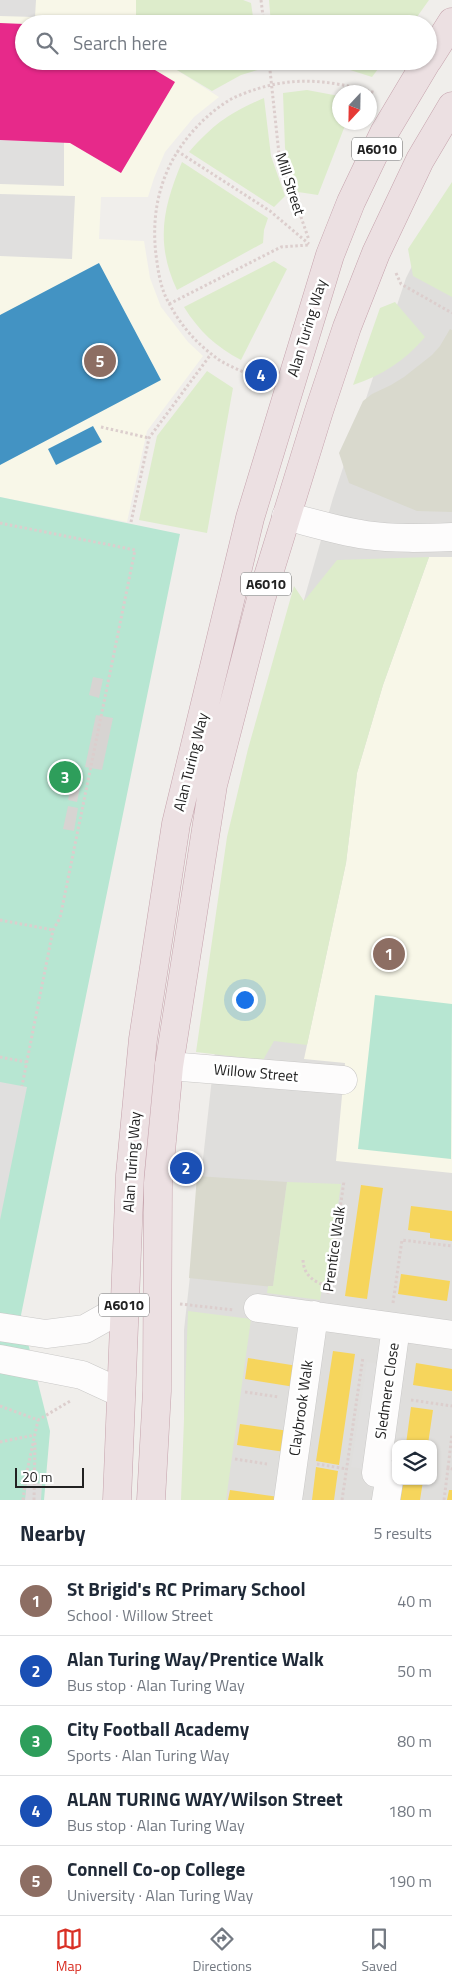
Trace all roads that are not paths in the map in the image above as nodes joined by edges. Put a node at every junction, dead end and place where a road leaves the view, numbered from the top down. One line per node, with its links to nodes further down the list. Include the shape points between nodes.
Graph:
1 (452, 22): 2 (highway, Alan Turing Way / A6010)
2 (437, 46)
3 (422, 70): 9 (highway, Alan Turing Way / A6010, via 384,133 335,241 242,548 176,824 143,1039 130,1175)
4 (452, 106): 5 (highway, Alan Turing Way / A6010, via 420,160 376,252 347,327)
5 (286, 516): 6 (street, via 368,535); 7 (highway, Alan Turing Way / A6010, via 213,786)
6 (452, 537)
7 (168, 1066): 8 (street, Willow Street); 18 (highway, Alan Turing Way / A6010, via 158,1183 157,1391)
8 (343, 1080)
9 (124, 1307): 12 (street, via 85,1328 46,1334); 16 (highway, Alan Turing Way / A6010)
10 (258, 1308): 11 (street)
11 (320, 1316): 13 (street); 19 (street, Claybrook Walk, via 302,1400)
12 (0, 1327)
13 (392, 1327): 14 (street, Sledmere Close); 20 (street, Sledmere Close, via 387,1396 376,1473 390,1475)
14 (452, 1335)
15 (0, 1359): 16 (street, via 82,1375)
16 (121, 1393): 17 (highway, Alan Turing Way / A6010)
17 (117, 1500)
18 (151, 1500)
19 (288, 1500)
20 (386, 1500)

